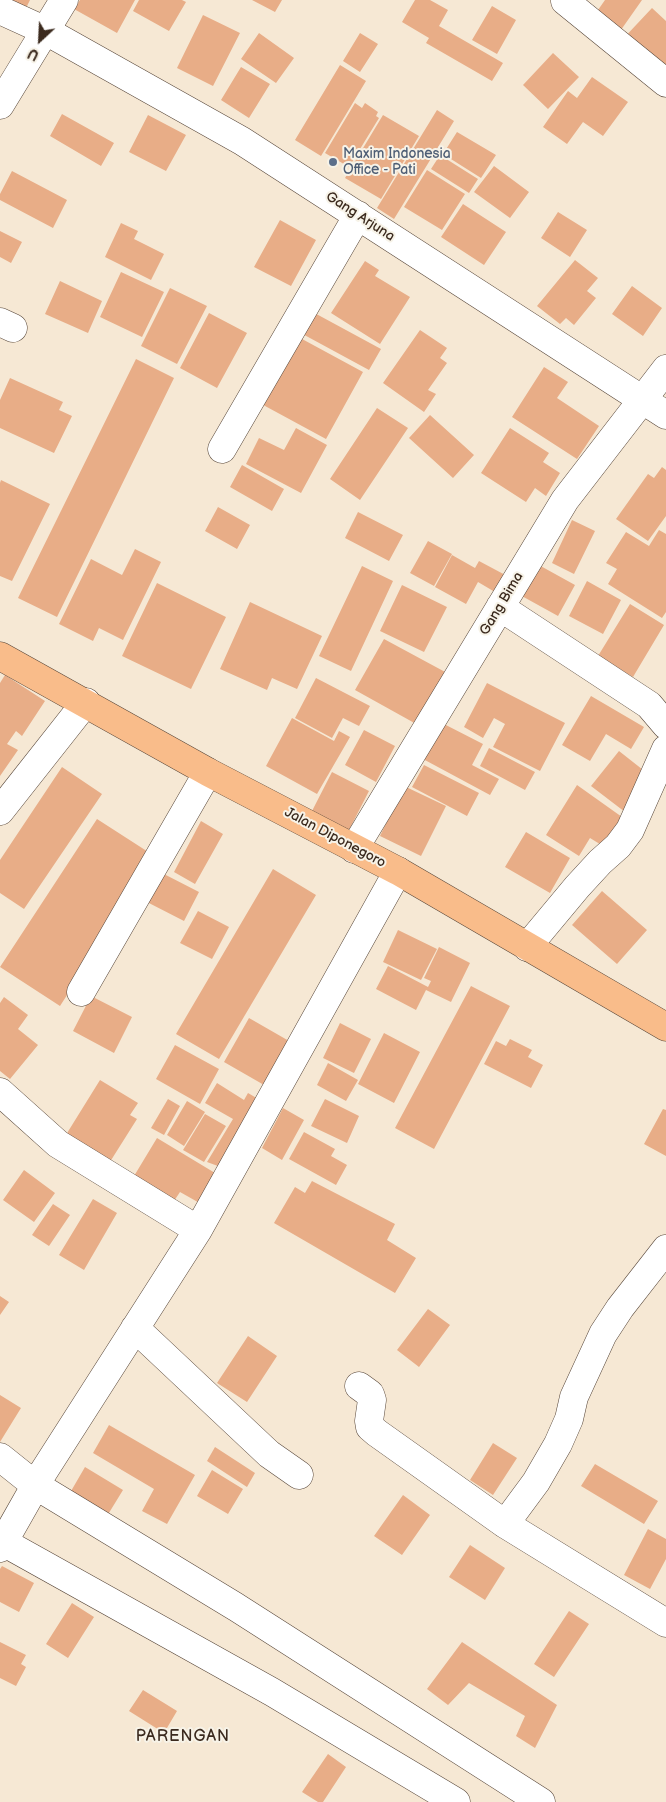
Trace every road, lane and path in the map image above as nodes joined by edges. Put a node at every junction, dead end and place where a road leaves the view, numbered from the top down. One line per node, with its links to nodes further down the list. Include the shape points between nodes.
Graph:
1 (64, 0): 4 (street)
2 (565, 1): 5 (street)
3 (0, 10): 4 (street, Gang Arjuna)
4 (46, 31): 6 (street); 7 (street, Gang Arjuna, via 242,141)
5 (666, 83)
6 (0, 105)
7 (358, 216): 9 (street, Gang Arjuna); 11 (street)
8 (666, 369): 9 (street, Gang Bima)
9 (643, 399): 10 (street, Gang Arjuna); 12 (street, Gang Bima, via 565,500)
10 (666, 415)
11 (222, 449)
12 (500, 607): 15 (street, via 649,705); 19 (street, Gang Bima)
13 (0, 656): 14 (main road, Jalan Diponegoro)
14 (86, 702): 17 (main road, Jalan Diponegoro); 18 (street)
15 (666, 725)
16 (666, 749): 21 (street, via 630,830)
17 (208, 772): 19 (main road, Jalan Diponegoro); 22 (street)
18 (0, 812)
19 (354, 849): 20 (main road, Jalan Diponegoro)
20 (398, 871): 21 (main road, Jalan Diponegoro); 25 (street)
21 (527, 947): 23 (main road, Jalan Diponegoro)
22 (81, 992)
23 (666, 1026)
24 (0, 1092): 25 (street, via 58,1144)
25 (198, 1230): 27 (street)
26 (666, 1249): 32 (street, via 603,1334 574,1397 558,1444 536,1482)
27 (135, 1328): 30 (street, via 269,1454); 31 (street)
28 (359, 1386): 32 (street, via 370,1394 372,1400 370,1427)
29 (0, 1457): 31 (street)
30 (299, 1475)
31 (34, 1486): 33 (street); 36 (street, via 236,1607)
32 (505, 1524): 34 (street)
33 (2, 1545): 35 (street, via 272,1692)
34 (666, 1623)
35 (456, 1802)
36 (541, 1802)

